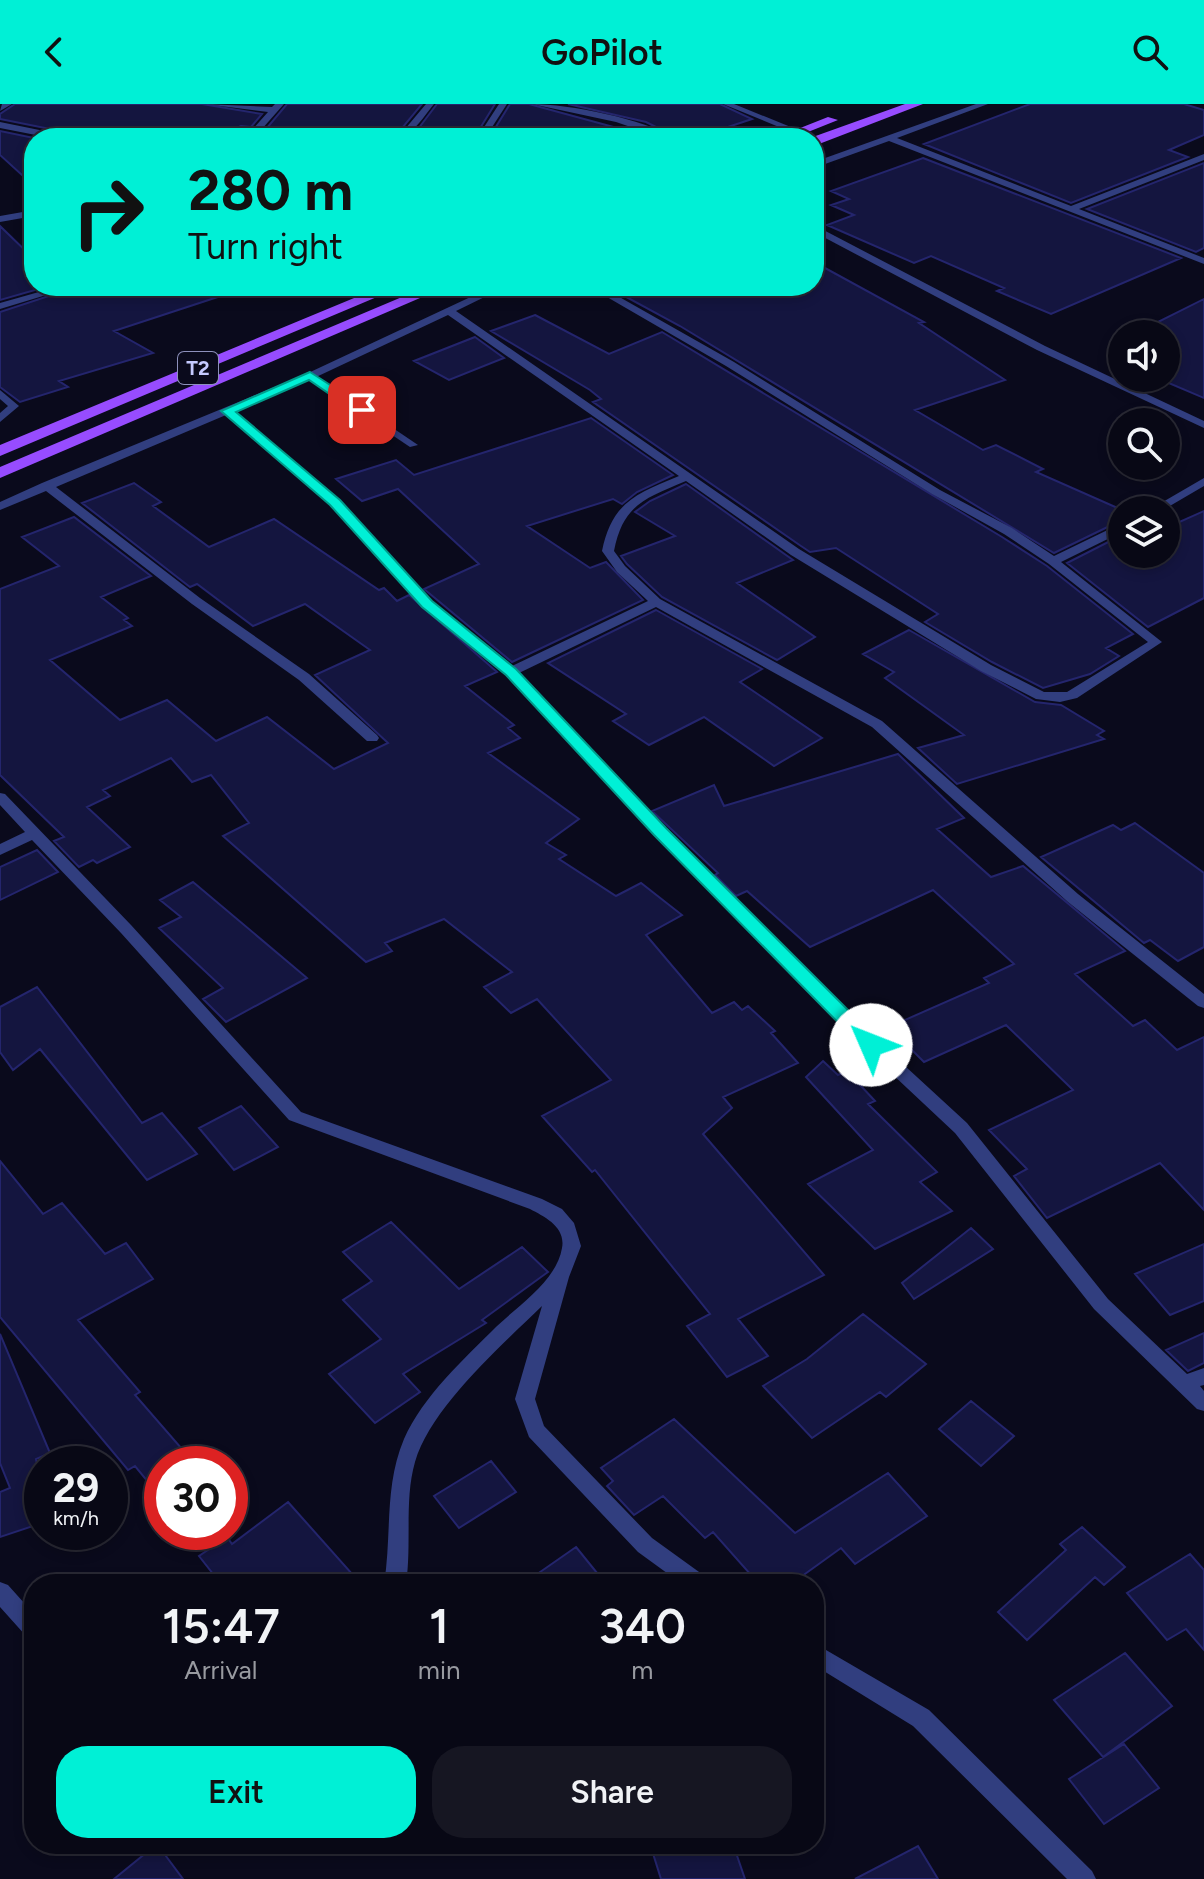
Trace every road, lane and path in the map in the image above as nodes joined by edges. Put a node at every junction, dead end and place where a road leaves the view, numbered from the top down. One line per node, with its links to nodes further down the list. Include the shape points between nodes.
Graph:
1 (8, 104): 11 (street)
2 (209, 104): 10 (street)
3 (430, 104): 14 (street)
4 (503, 104): 15 (street)
5 (536, 104): 16 (street)
6 (727, 104): 17 (street)
7 (877, 104): 18 (main road)
8 (917, 104): 20 (main road)
9 (984, 104): 21 (street)
10 (278, 107): 13 (street)
11 (0, 109)
12 (0, 125): 19 (street)
13 (258, 128)
14 (410, 128)
15 (487, 128)
16 (642, 128)
17 (789, 128)
18 (810, 128)
19 (24, 130)
20 (824, 137)
21 (891, 139): 23 (street); 24 (street)
22 (1204, 157): 24 (street)
23 (824, 162)
24 (1071, 209): 28 (street)
25 (24, 215): 26 (street)
26 (0, 219)
27 (824, 233): 40 (street, via 1041,348)
28 (1204, 261)
29 (36, 296): 34 (street)
30 (372, 296): 42 (main road, T2)
31 (417, 296): 43 (main road, T2)
32 (480, 296): 35 (street)
33 (610, 296): 50 (street)
34 (0, 306)
35 (448, 310): 36 (street); 44 (street)
36 (310, 376): 38 (street); 41 (lane)
37 (0, 393): 39 (street, via 14,406)
38 (227, 411): 46 (street); 52 (street, via 335,503 427,604)
39 (0, 419)
40 (1204, 425)
41 (413, 445)
42 (0, 451)
43 (0, 473)
44 (686, 477): 50 (street, via 795,552 986,668 1041,696 1060,698 1156,642); 51 (street, via 632,501 611,527 608,551)
45 (1204, 481): 47 (street)
46 (46, 485): 48 (street); 53 (street, via 304,677)
47 (1179, 496)
48 (0, 506)
49 (1108, 534): 50 (street)
50 (1053, 561)
51 (656, 602): 52 (street); 57 (street, via 877,724 1073,898)
52 (511, 672): 60 (street, via 849,1024 961,1128 1101,1304)
53 (372, 738)
54 (0, 797): 55 (street)
55 (32, 834): 56 (street); 58 (street, via 295,1116 556,1214 568,1228 572,1246)
56 (0, 850)
57 (1204, 1001)
58 (560, 1277): 62 (street, via 440,1401 418,1432 405,1461); 63 (street, via 525,1399 536,1431 645,1545)
59 (1204, 1376): 60 (street)
60 (1184, 1384): 61 (street)
61 (1204, 1403)
62 (396, 1574)
63 (685, 1574)
64 (0, 1592): 65 (street)
65 (24, 1618)
66 (824, 1659): 67 (street, via 921,1718)
67 (1084, 1879)

